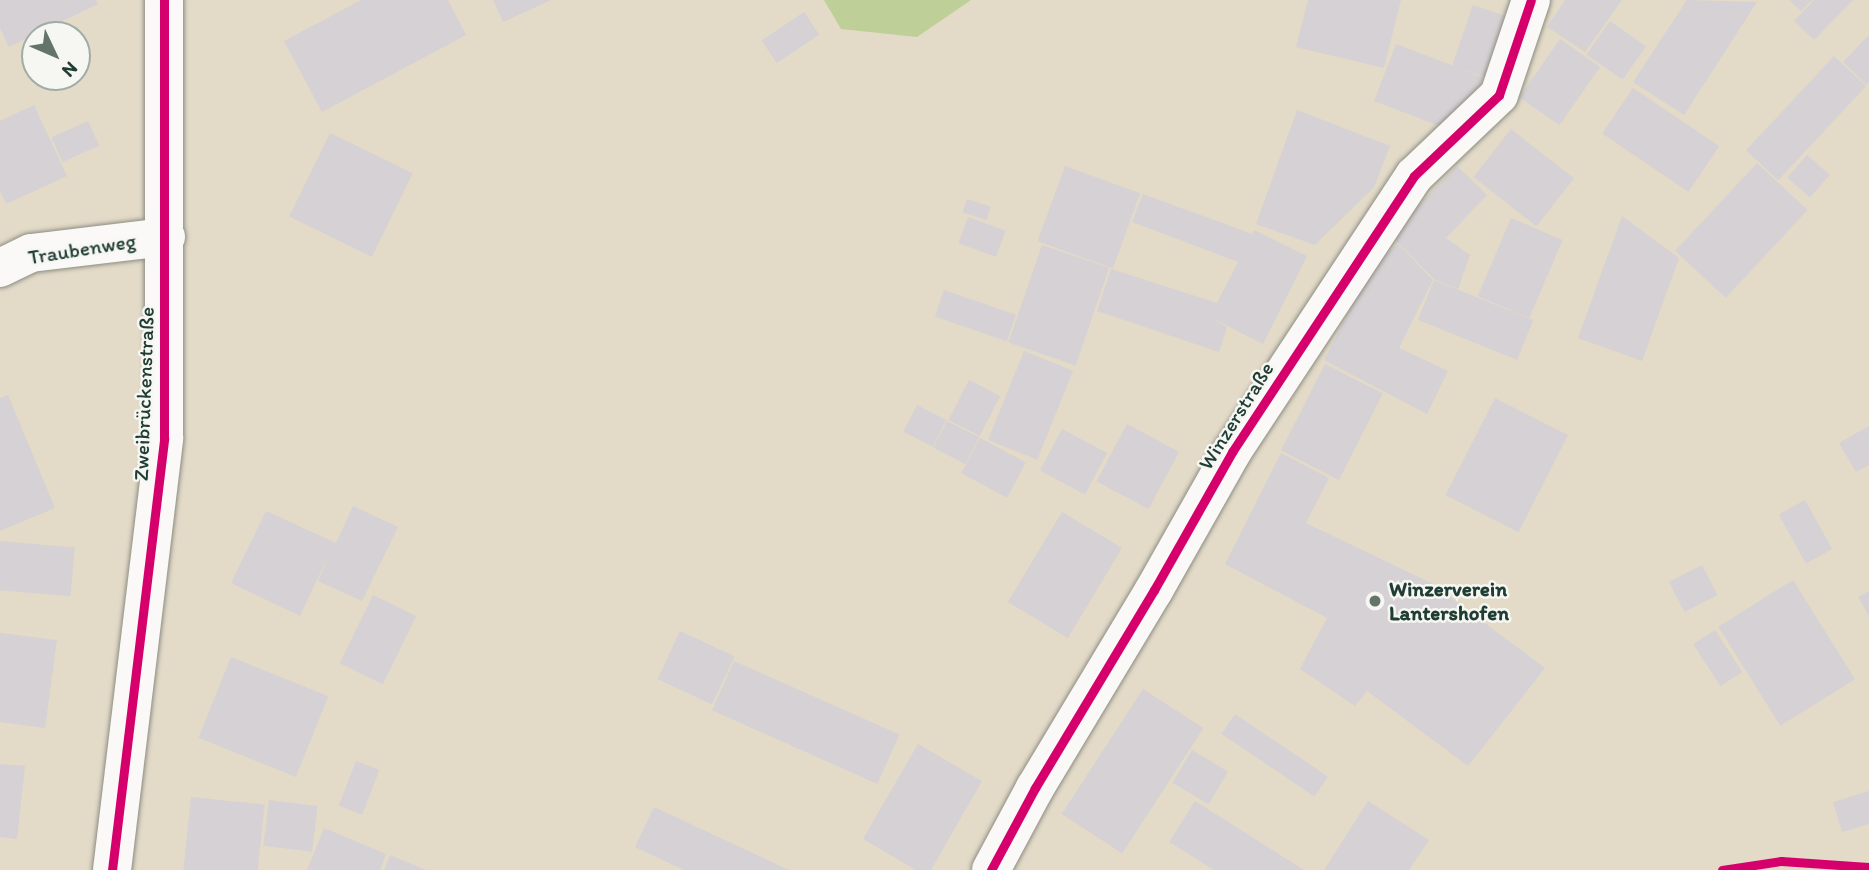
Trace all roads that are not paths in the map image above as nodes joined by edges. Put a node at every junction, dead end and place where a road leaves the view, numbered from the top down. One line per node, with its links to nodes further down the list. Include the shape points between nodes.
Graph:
1 (164, 0): 3 (street, Zweibrückenstraße)
2 (1531, 0): 6 (street, Winzerstraße, via 1499,95 1414,176 1239,441)
3 (166, 237): 4 (street, Traubenweg, via 31,253); 5 (street, Zweibrückenstraße, via 164,438)
4 (0, 268)
5 (112, 870)
6 (990, 870)

